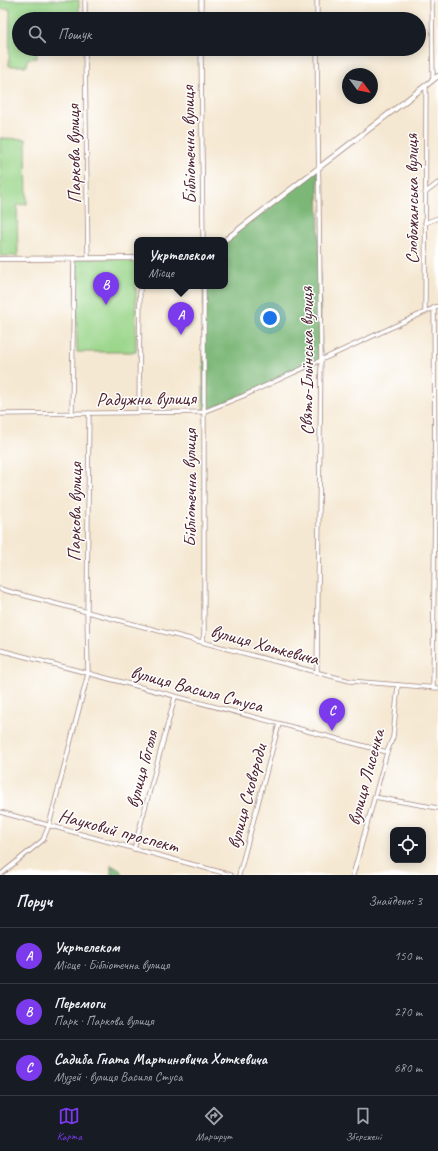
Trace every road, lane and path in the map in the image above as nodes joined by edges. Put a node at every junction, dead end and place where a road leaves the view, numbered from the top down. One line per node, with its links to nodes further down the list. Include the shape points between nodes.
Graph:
1 (85, 0): 5 (street)
2 (201, 0): 6 (street)
3 (317, 0): 7 (street)
4 (432, 0): 12 (street)
5 (85, 12)
6 (201, 12)
7 (317, 12)
8 (85, 56): 22 (street, Паркова вулиця)
9 (201, 56): 19 (street, Бібліотечна вулиця)
10 (317, 56): 14 (street, Свято-Ільїнська вулиця)
11 (438, 76): 12 (street)
12 (433, 80): 13 (street)
13 (426, 86): 14 (street); 16 (street, Слобожанська вулиця)
14 (318, 169): 20 (street); 29 (street, Свято-Ільїнська вулиця)
15 (438, 183): 16 (street)
16 (425, 193): 18 (street, Слобожанська вулиця)
17 (438, 218): 18 (street)
18 (425, 223): 28 (street, Слобожанська вулиця)
19 (204, 237)
20 (228, 238)
21 (74, 258): 22 (street); 24 (street); 32 (street)
22 (88, 258): 23 (street)
23 (134, 258)
24 (0, 259)
25 (140, 289): 30 (street)
26 (204, 289): 31 (street, Бібліотечна вулиця)
27 (436, 306): 28 (street, Радужна вулиця); 42 (street)
28 (425, 312): 29 (street, Радужна вулиця)
29 (321, 360): 31 (street, Радужна вулиця); 39 (street, Свято-Ільїнська вулиця)
30 (139, 412): 31 (street, Радужна вулиця); 33 (street, Радужна вулиця)
31 (203, 412): 37 (street, Бібліотечна вулиця)
32 (72, 413): 33 (street, Радужна вулиця); 34 (street, Радужна вулиця)
33 (90, 413): 36 (street, Паркова вулиця)
34 (0, 414)
35 (0, 589): 36 (street, вулиця Хоткевича)
36 (87, 612): 37 (street, вулиця Хоткевича); 40 (street, Паркова вулиця)
37 (202, 642): 39 (street, вулиця Хоткевича)
38 (0, 652): 40 (street, вулиця Василя Стуса)
39 (317, 672): 41 (street, вулиця Хоткевича, via 350,681)
40 (88, 674): 44 (street, вулиця Василя Стуса); 50 (street, Паркова вулиця)
41 (398, 685): 42 (street, вулиця Хоткевича); 46 (street, вулиця Лисенка, via 393,737)
42 (433, 688): 43 (street, вулиця Хоткевича)
43 (438, 688)
44 (175, 696): 45 (street, вулиця Василя Стуса); 51 (street, вулиця Гоголя)
45 (279, 724): 46 (street, вулиця Василя Стуса); 54 (street, вулиця Сковороди)
46 (387, 752): 47 (street, вулиця Лисенка)
47 (374, 798): 48 (street); 55 (street, вулиця Лисенка)
48 (438, 808)
49 (0, 812): 50 (street, Науковий проспект)
50 (49, 825): 51 (street, Науковий проспект); 52 (street, Паркова вулиця, via 43,840)
51 (134, 849): 53 (street, Науковий проспект)
52 (0, 874)
53 (231, 875)
54 (239, 875)
55 (353, 875)

